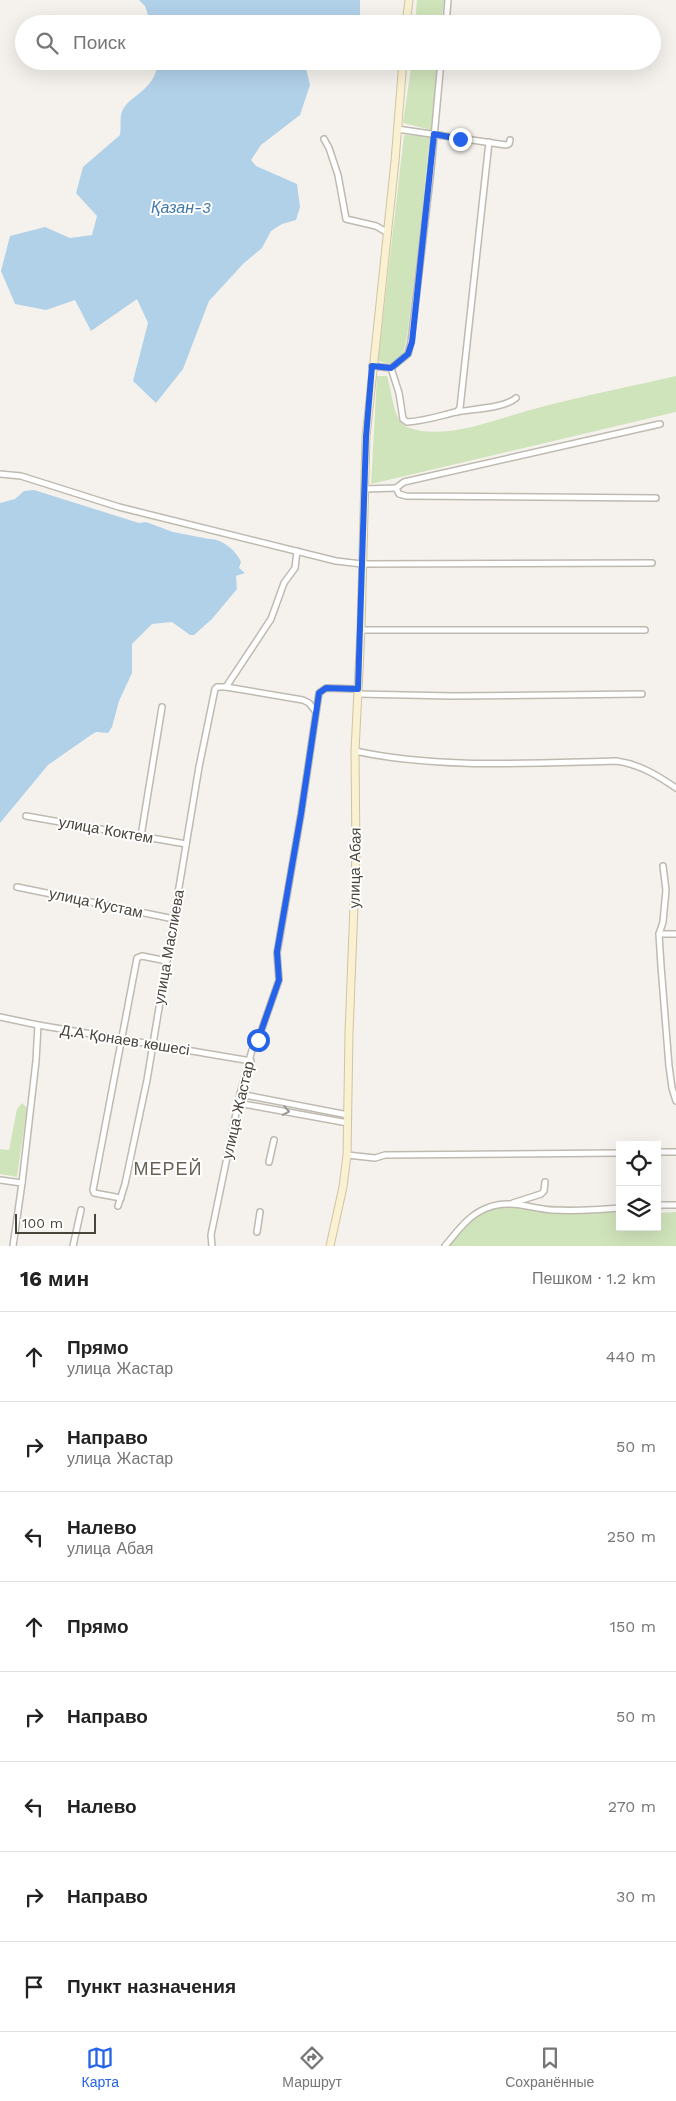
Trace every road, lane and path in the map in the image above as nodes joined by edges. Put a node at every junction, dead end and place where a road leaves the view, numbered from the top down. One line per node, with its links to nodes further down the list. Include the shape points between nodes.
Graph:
1 (409, 0): 3 (main road)
2 (448, 0): 4 (street)
3 (407, 15)
4 (447, 15)
5 (402, 70): 7 (main road, улица Абая)
6 (440, 70): 8 (street)
7 (397, 129): 8 (street); 12 (main road, улица Абая)
8 (434, 134): 11 (street); 14 (street, via 412,342 408,354)
9 (324, 139): 12 (street, via 338,175 346,219 376,226)
10 (510, 140): 11 (street, via 506,145)
11 (488, 142): 16 (street, via 460,408)
12 (388, 234): 13 (main road, улица Абая)
13 (372, 366): 14 (street); 20 (main road, улица Абая)
14 (391, 368): 16 (street, via 406,422)
15 (516, 398): 16 (street)
16 (457, 412)
17 (660, 424): 19 (street, via 404,482)
18 (0, 474): 22 (street, via 21,476 120,507)
19 (396, 488): 20 (street); 21 (street, via 399,494 406,496)
20 (365, 489): 24 (main road, улица Абая)
21 (656, 498)
22 (297, 551): 24 (street); 27 (street, via 297,562 284,583 271,619)
23 (652, 563): 24 (street)
24 (362, 564): 25 (main road, улица Абая)
25 (362, 630): 26 (street); 28 (main road, улица Абая)
26 (645, 630)
27 (226, 688): 31 (street, via 303,700); 36 (street, улица Маслиева, via 217,687 212,694)
28 (358, 691): 29 (street, via 453,696); 31 (street, улица Жастар, via 322,690); 32 (main road, улица Абая)
29 (642, 694)
30 (162, 707): 35 (street)
31 (316, 712): 47 (street, улица Жастар, via 277,952 279,980)
32 (355, 751): 33 (street, via 422,761 616,760 641,767); 51 (main road, улица Абая, via 356,854)
33 (676, 788)
34 (26, 816): 35 (street, улица Коктем)
35 (142, 836): 36 (street, улица Коктем)
36 (186, 844): 39 (street, улица Маслиева)
37 (663, 866): 40 (street, via 666,890)
38 (17, 887): 39 (street, улица Кустам)
39 (174, 919): 42 (street, улица Маслиева)
40 (659, 934): 41 (street); 49 (street, via 669,1066)
41 (676, 934)
42 (167, 961): 45 (street, via 137,958); 46 (street, улица Маслиева)
43 (0, 1017): 44 (street, Д.А Қонаев көшесі)
44 (38, 1025): 45 (street, Д.А Қонаев көшесі); 61 (street)
45 (122, 1040): 46 (street, Д.А Қонаев көшесі); 62 (street, via 93,1190 94,1193)
46 (153, 1045): 47 (street, Д.А Қонаев көшесі); 62 (street, улица Маслиева)
47 (250, 1061): 48 (street, улица Жастар)
48 (240, 1094): 50 (street, улица Жастар); 51 (street)
49 (676, 1101)
50 (238, 1102): 52 (street, one-way to 52); 73 (street, улица Жастар, via 211,1235)
51 (348, 1115): 52 (main road, улица Абая)
52 (348, 1123): 57 (main road, улица Абая)
53 (274, 1140): 58 (street)
54 (661, 1152): 55 (street)
55 (676, 1152)
56 (616, 1153): 57 (street, via 385,1155 375,1158)
57 (347, 1155): 74 (main road, улица Абая)
58 (269, 1162)
59 (0, 1180): 61 (street)
60 (545, 1182): 63 (street, via 541,1194)
61 (22, 1183): 72 (street)
62 (122, 1198): 65 (street, улица Маслиева)
63 (512, 1204): 67 (street, via 552,1210); 75 (street, via 486,1208 475,1214)
64 (661, 1205): 66 (street)
65 (118, 1206)
66 (676, 1206)
67 (616, 1208)
68 (81, 1210): 71 (street)
69 (260, 1212): 70 (street)
70 (257, 1232)
71 (74, 1243)
72 (13, 1246)
73 (212, 1246)
74 (330, 1246)
75 (445, 1246)

